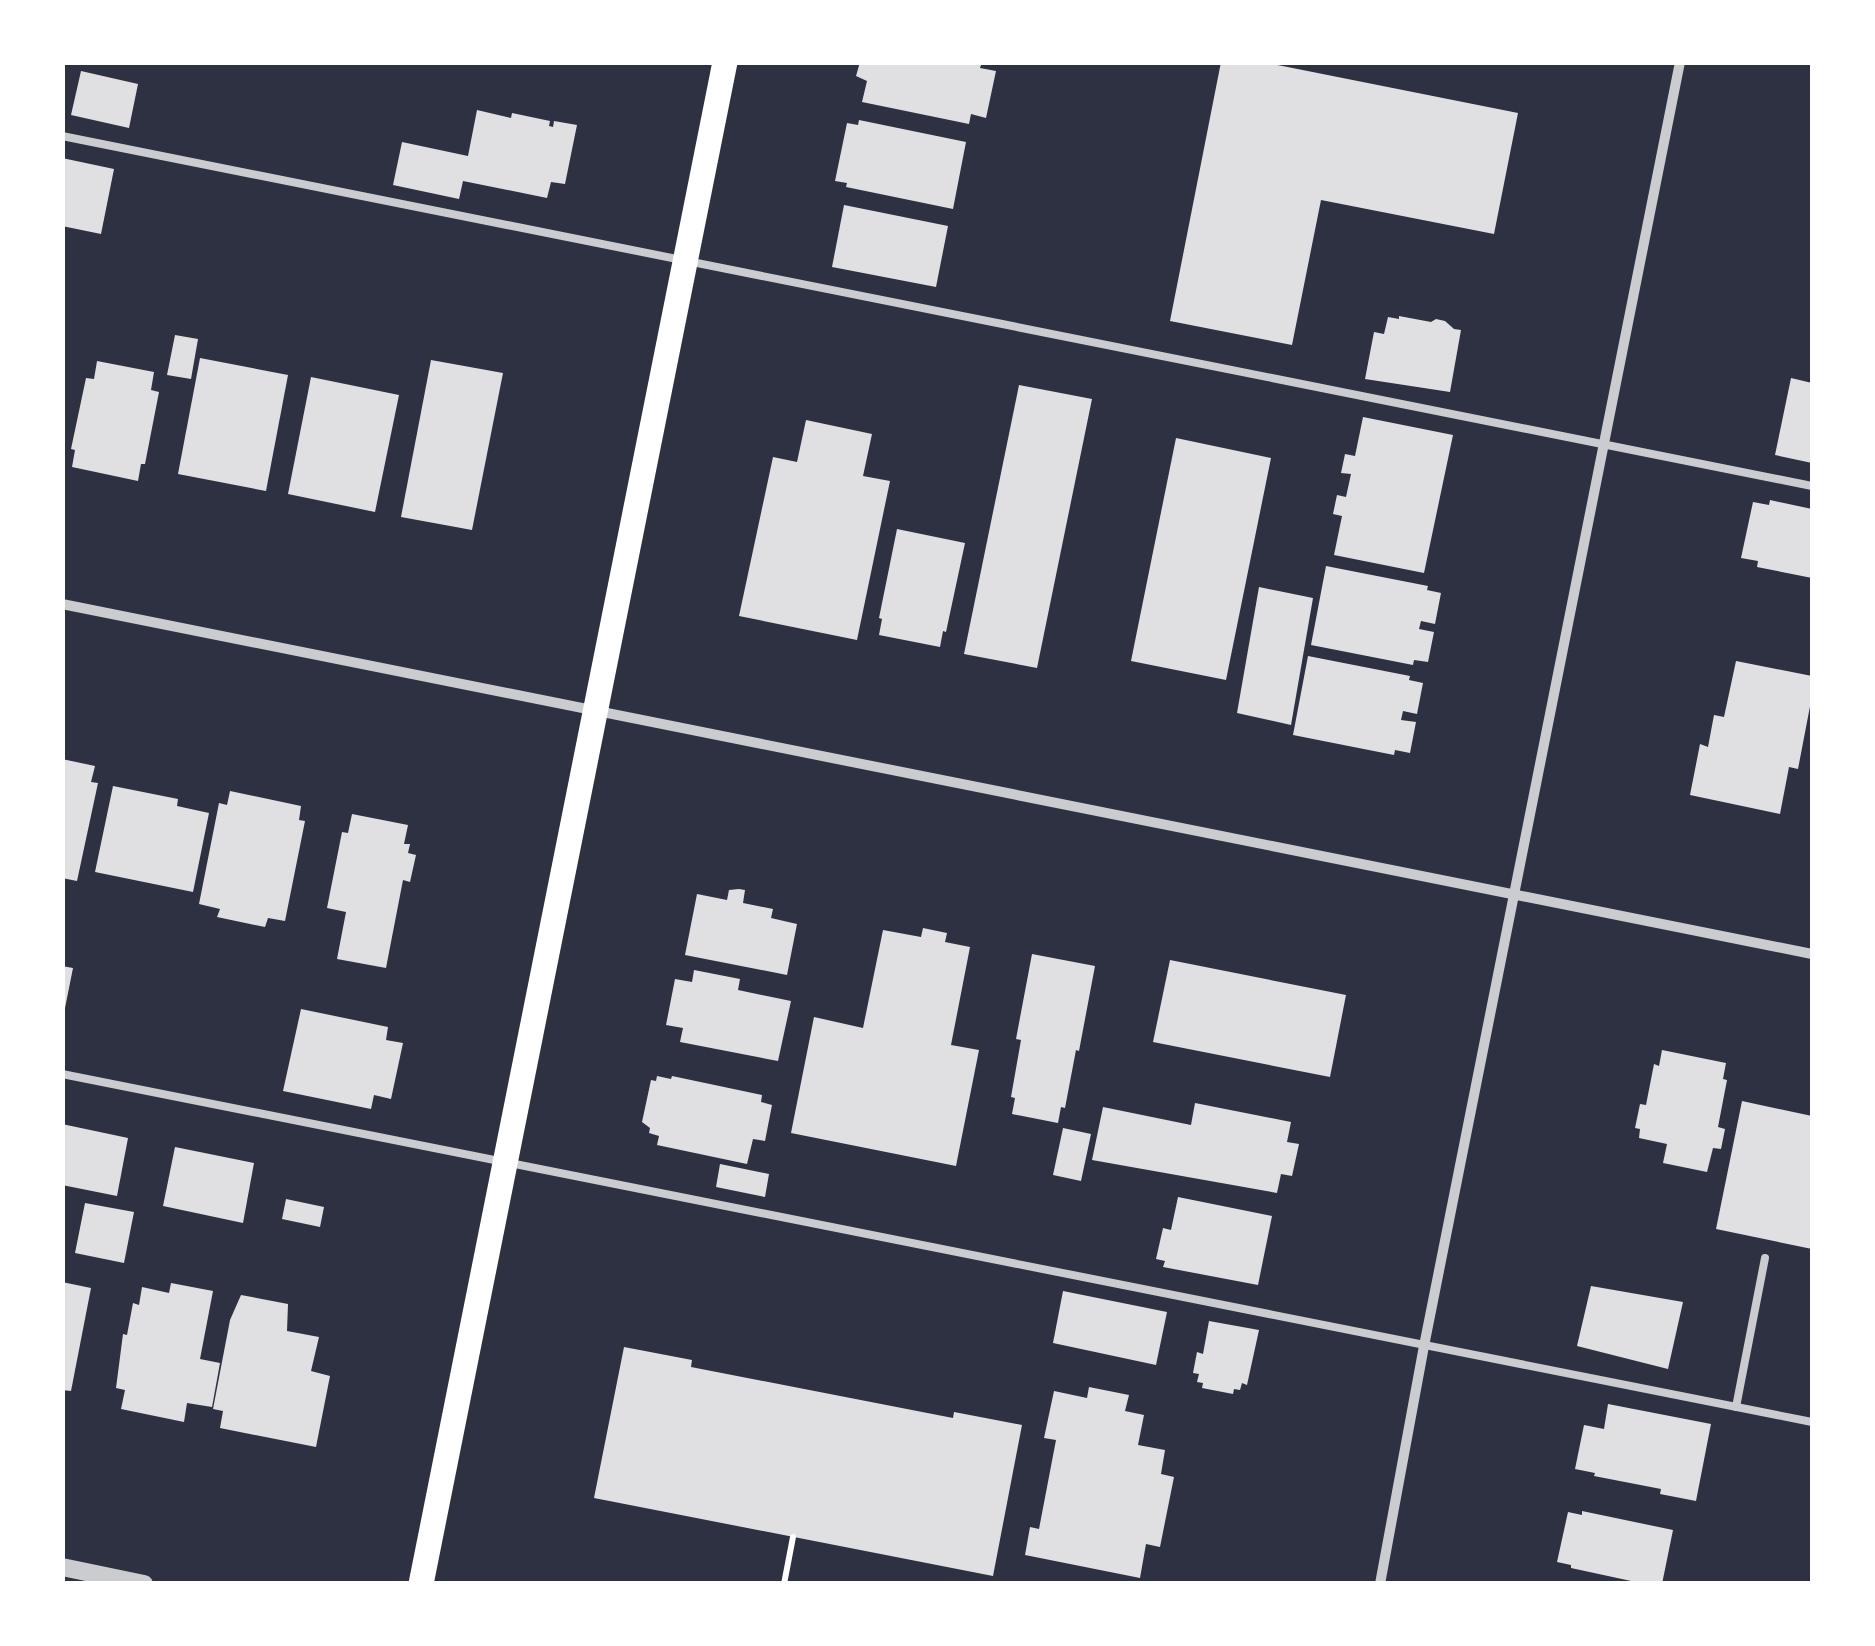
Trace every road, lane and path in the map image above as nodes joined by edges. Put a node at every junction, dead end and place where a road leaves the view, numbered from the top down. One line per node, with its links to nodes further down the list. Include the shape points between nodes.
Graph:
1 (724, 62): 4 (main road)
2 (1680, 62): 5 (street)
3 (62, 136): 4 (lane)
4 (684, 261): 5 (lane); 8 (main road)
5 (1604, 445): 6 (lane); 9 (street)
6 (1812, 486)
7 (62, 604): 8 (street)
8 (595, 710): 9 (street); 12 (main road)
9 (1514, 894): 10 (street); 14 (street)
10 (1812, 954)
11 (62, 1074): 12 (lane)
12 (505, 1162): 14 (lane); 20 (main road)
13 (1765, 1258): 15 (lane)
14 (1424, 1346): 15 (lane); 22 (street)
15 (1736, 1407): 16 (lane)
16 (1812, 1422)
17 (794, 1537): 21 (path)
18 (62, 1567): 19 (street)
19 (144, 1584)
20 (420, 1584)
21 (784, 1584)
22 (1380, 1584)

